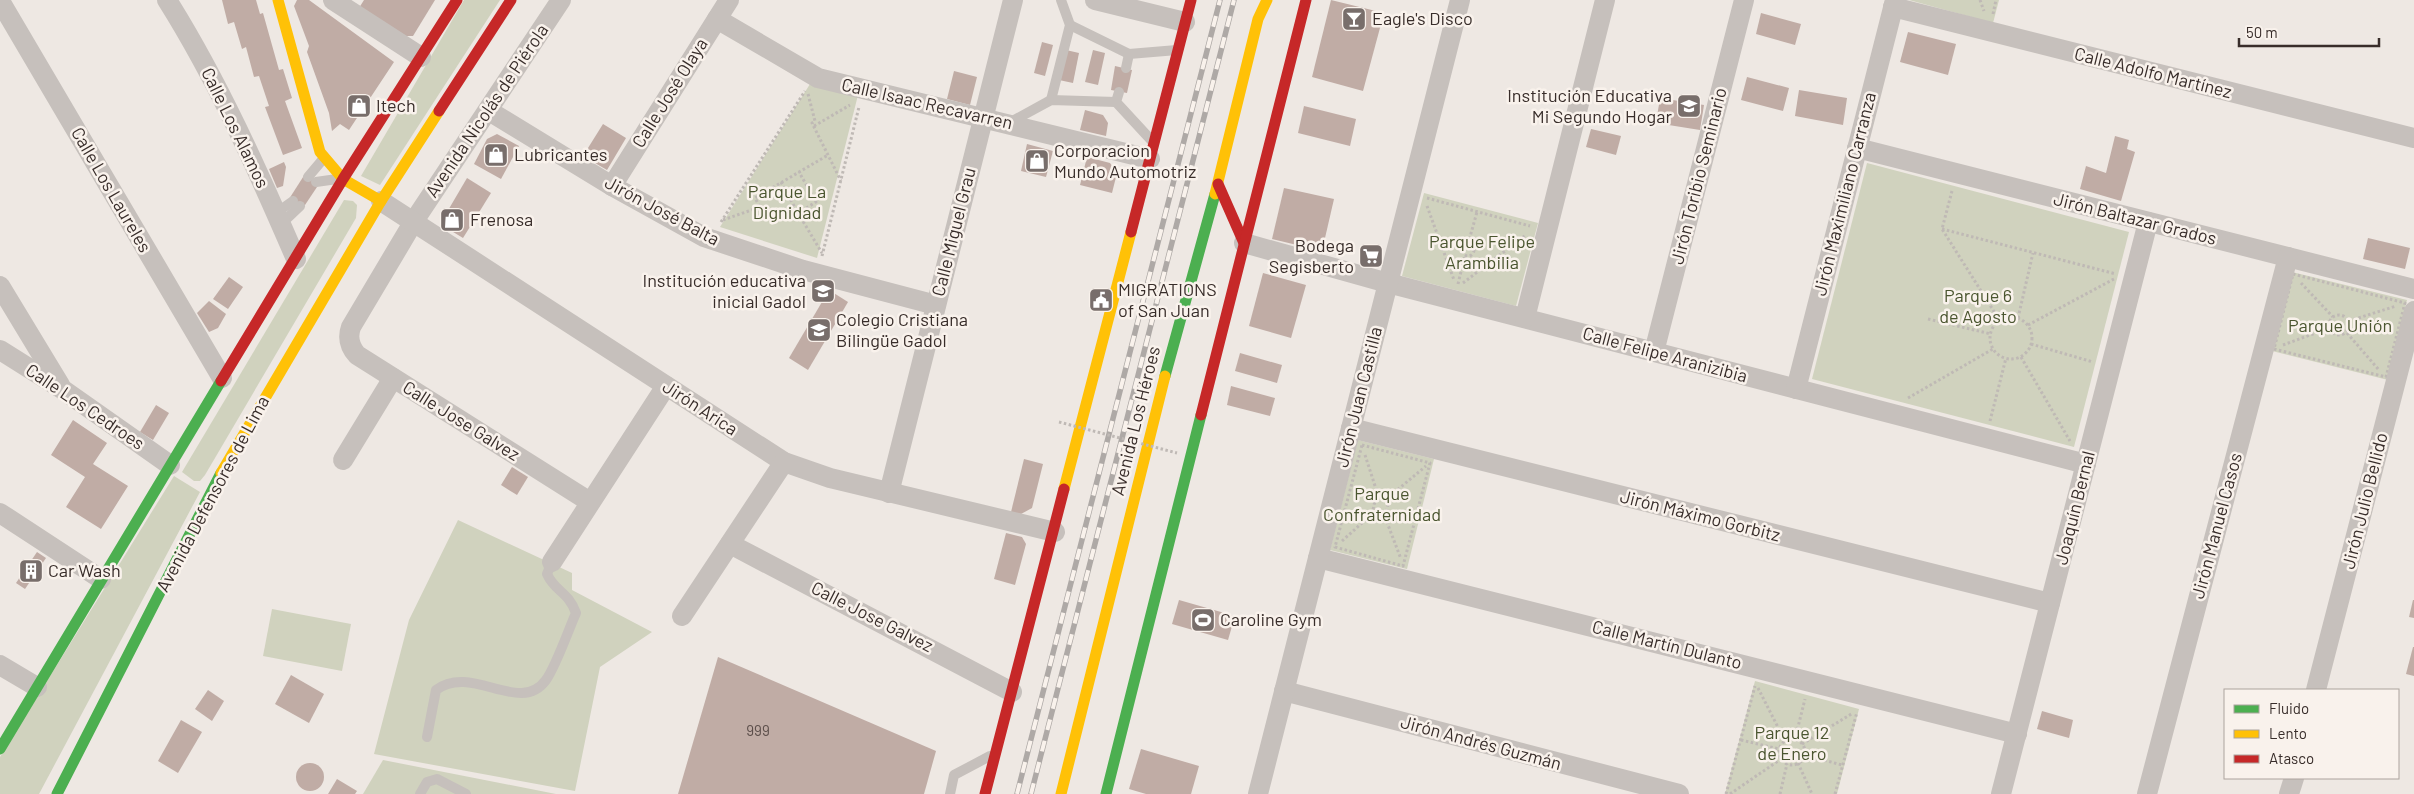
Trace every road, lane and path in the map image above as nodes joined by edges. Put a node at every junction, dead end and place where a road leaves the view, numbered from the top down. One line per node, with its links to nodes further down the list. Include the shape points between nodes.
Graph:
1 (167, 0): 53 (street, Calle Los Alamos, via 190,37)
2 (278, 0): 41 (main road, via 320,152)
3 (333, 0): 26 (street)
4 (457, 0): 26 (main road)
5 (511, 0): 49 (main road)
6 (560, 0): 33 (street, Avenida Nicolás de Piérola)
7 (729, 0): 20 (street, Calle José Olaya)
8 (1014, 0): 34 (street, Calle Miguel Grau)
9 (1061, 0): 23 (lane)
10 (1095, 0): 22 (street)
11 (1191, 0): 22 (main road)
12 (1260, 0): 21 (main road)
13 (1267, 0): 21 (main road, Avenida Los Héroes)
14 (1306, 0): 59 (main road)
15 (1460, 0): 69 (street, Jirón Juan Castilla)
16 (1605, 0): 76 (street)
17 (1744, 0): 89 (street, Jirón Toribio Seminario)
18 (0, 1): 95 (street, Calle Los Laureles)
19 (1894, 4): 37 (street, Calle Adolfo Martínez); 38 (street, Jirón Maximiliano Carranza)
20 (717, 19): 28 (street, Calle Isaac Recavarren); 47 (street, Calle José Olaya)
21 (1258, 19): 46 (main road, Avenida Los Héroes)
22 (1186, 22): 24 (main road)
23 (1070, 25): 25 (lane); 31 (lane)
24 (1178, 50): 25 (lane); 39 (main road)
25 (1130, 54): 27 (lane)
26 (421, 57): 43 (main road)
27 (1126, 68)
28 (810, 82): 30 (street, Calle Isaac Recavarren); 36 (path); 54 (path)
29 (1119, 92): 32 (lane)
30 (862, 94): 34 (street, Calle Isaac Recavarren); 36 (path); 44 (path)
31 (1051, 100): 32 (lane); 35 (lane)
32 (1116, 102): 39 (lane)
33 (489, 111): 47 (street, Jirón José Balta); 55 (street, Avenida Nicolás de Piérola)
34 (984, 117): 35 (street, Calle Isaac Recavarren); 74 (street, Calle Miguel Grau)
35 (1008, 123): 39 (street, Calle Isaac Recavarren)
36 (814, 126): 40 (path)
37 (2414, 138)
38 (1857, 148): 56 (street, Jirón Baltazar Grados); 100 (street, Jirón Maximiliano Carranza)
39 (1152, 151): 121 (main road)
40 (828, 155): 42 (path); 44 (path)
41 (325, 157): 43 (main road); 43 (lane, via 312,179)
42 (799, 172): 45 (path); 52 (path, via 816,202)
43 (343, 179): 49 (main road); 64 (main road)
44 (840, 180): 62 (path)
45 (781, 182): 52 (path); 54 (path, via 756,198 760,207)
46 (1218, 184): 59 (main road); 162 (main road, Avenida Los Héroes, via 1164,380)
47 (612, 186): 58 (street, Jirón José Balta)
48 (1953, 188): 57 (path)
49 (380, 201): 55 (street, Jirón Arica); 157 (main road, Avenida Defensores de Lima, via 212,488)
50 (296, 204): 53 (lane)
51 (1477, 212): 60 (path); 71 (path, via 1424,198); 71 (path, via 1535,228)
52 (798, 213): 62 (path)
53 (279, 219): 64 (street, Calle Los Alamos)
54 (723, 220): 58 (path)
55 (414, 221): 96 (street, Calle Jose Galvez, via 351,328 350,344 357,355); 98 (street, Jirón Arica)
56 (2148, 222): 66 (street, Jirón Baltazar Grados); 112 (street, Joaquín Bernal)
57 (1942, 229): 61 (path); 79 (path)
58 (710, 240): 67 (street, Jirón José Balta)
59 (1244, 243): 69 (street, Calle Felipe Aranizibia); 163 (main road)
60 (1468, 244): 63 (path, via 1462,249); 63 (path, via 1473,247 1473,252)
61 (2033, 253): 68 (path); 77 (path)
62 (822, 254): 67 (path)
63 (1465, 255): 71 (path)
64 (296, 259): 95 (main road)
65 (2118, 266): 68 (path)
66 (2290, 266): 73 (street, Jirón Baltazar Grados); 73 (path); 75 (path); 86 (street, Jirón Manuel Casos); 86 (path)
67 (817, 273): 74 (street, Jirón José Balta)
68 (2116, 276): 72 (path); 81 (path)
69 (1388, 283): 76 (street, Calle Felipe Aranizibia); 104 (street, Jirón Juan Castilla)
70 (0, 286): 99 (street)
71 (1457, 288)
72 (2113, 288)
73 (2411, 300): 80 (path); 97 (street, Jirón Julio Bellido); 97 (path)
74 (936, 305): 115 (street, Calle Miguel Grau)
75 (2333, 317): 80 (path, via 2340,314); 82 (path)
76 (1525, 318): 89 (street, Calle Felipe Aranizibia)
77 (2018, 318): 79 (path); 81 (path)
78 (1928, 319): 84 (path)
79 (2000, 321): 84 (path)
80 (2349, 321): 83 (path)
81 (2028, 325): 85 (path)
82 (2329, 328): 83 (path, via 2337,335); 86 (path)
83 (2346, 333): 97 (path)
84 (1991, 334): 87 (path)
85 (2032, 344): 91 (path); 93 (path)
86 (2269, 348): 97 (path); 171 (street, Jirón Manuel Casos)
87 (1994, 349): 92 (path); 101 (path, via 1904,400)
88 (0, 350): 99 (street, Calle Los Cedroes)
89 (1654, 352): 100 (street, Calle Felipe Aranizibia)
90 (2096, 353): 93 (path)
91 (2021, 357): 92 (path); 107 (path)
92 (2006, 358): 103 (path, via 1989,423)
93 (2094, 362): 94 (path)
94 (2091, 371)
95 (222, 378): 113 (main road)
96 (393, 378): 110 (street); 117 (street, Calle Jose Galvez)
97 (2391, 378): 134 (street, Jirón Julio Bellido)
98 (666, 386): 111 (street, Jirón Arica); 117 (street)
99 (62, 389): 113 (street, Calle Los Cedroes)
100 (1796, 389): 112 (street, Calle Felipe Aranizibia)
101 (1914, 403)
102 (1059, 422): 108 (path, bridge)
103 (1998, 425)
104 (1356, 436): 109 (street, Jirón Máximo Gorbitz); 109 (path); 114 (path); 123 (path); 124 (street, Jirón Juan Castilla)
105 (2074, 436): 107 (path)
106 (2063, 442): 107 (path)
107 (2072, 445)
108 (1177, 453)
109 (1432, 456): 116 (path); 126 (path); 128 (street, Jirón Máximo Gorbitz)
110 (343, 460)
111 (784, 462): 115 (street, Jirón Arica); 122 (street)
112 (2086, 464): 128 (street, Joaquín Bernal)
113 (170, 465): 127 (main road)
114 (1377, 492): 116 (path); 119 (path)
115 (889, 493): 121 (street, Jirón Arica)
116 (1390, 496): 120 (path)
117 (590, 502): 125 (street)
118 (0, 513): 127 (street)
119 (1372, 514): 120 (path); 123 (path)
120 (1385, 517): 126 (path)
121 (1055, 532): 136 (main road)
122 (730, 544): 129 (street); 136 (street, Calle Jose Galvez)
123 (1335, 547): 124 (path); 126 (path)
124 (1318, 558): 126 (street, Calle Martín Dulanto); 135 (street, Jirón Juan Castilla)
125 (552, 562): 143 (lane, via 547,574 551,582 571,599 576,614 546,680 530,692 516,694 478,683 446,682 436,690)
126 (1402, 572): 142 (street, Calle Martín Dulanto)
127 (101, 579): 133 (main road)
128 (2050, 604): 142 (street, Joaquín Bernal)
129 (682, 616)
130 (0, 665): 133 (street)
131 (1756, 684): 132 (path); 145 (path); 146 (path)
132 (1764, 686)
133 (37, 687): 148 (main road)
134 (2316, 689)
135 (1284, 691): 164 (street, Jirón Juan Castilla); 165 (street, Jirón Andrés Guzmán)
136 (1012, 692): 150 (main road)
137 (1797, 694): 138 (path)
138 (1805, 696): 139 (path); 144 (path)
139 (1814, 699)
140 (1848, 708): 141 (path)
141 (1857, 710): 147 (path); 155 (path)
142 (2017, 734): 170 (street, Joaquín Bernal)
143 (427, 737)
144 (1794, 739): 146 (path); 147 (path)
145 (1741, 740): 149 (path); 166 (path)
146 (1785, 741): 149 (path)
147 (1802, 744): 151 (path)
148 (0, 749)
149 (1779, 750): 152 (path)
150 (996, 753): 160 (lane, via 954,775); 161 (main road)
151 (1804, 755): 153 (path); 155 (path)
152 (1781, 759): 154 (path); 166 (path)
153 (1798, 763): 154 (path); 168 (path)
154 (1787, 764): 167 (path)
155 (1842, 765): 169 (path)
156 (2294, 779): 172 (street)
157 (57, 794)
158 (420, 794): 159 (lane, via 427,782 437,779)
159 (466, 794)
160 (950, 794)
161 (985, 794)
162 (1061, 794)
163 (1106, 794)
164 (1258, 794)
165 (1679, 794)
166 (1728, 794)
167 (1780, 794)
168 (1812, 794)
169 (1835, 794)
170 (2001, 794)
171 (2147, 794)
172 (2289, 794)

